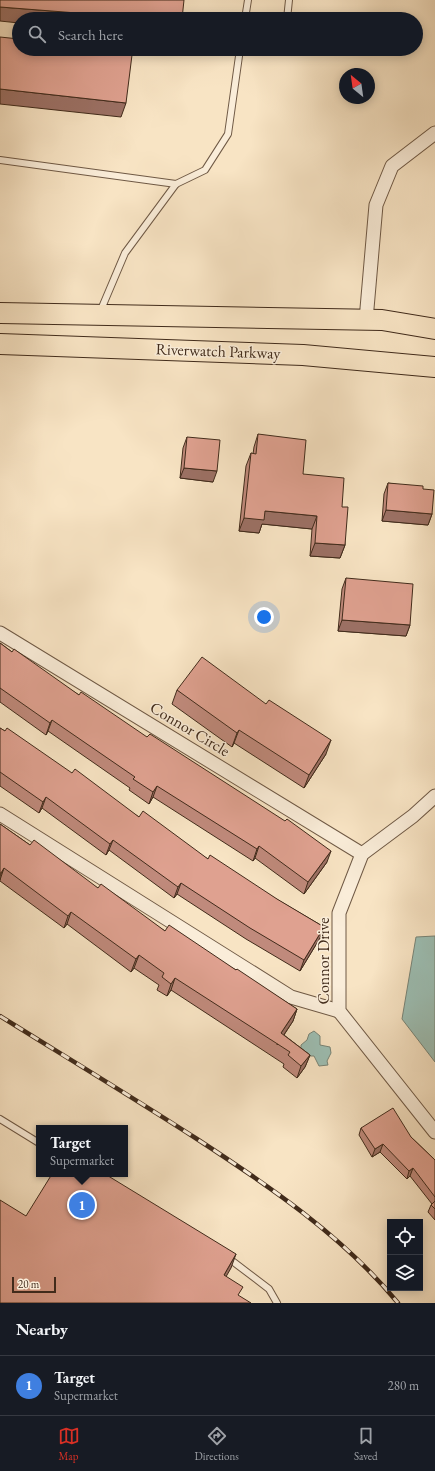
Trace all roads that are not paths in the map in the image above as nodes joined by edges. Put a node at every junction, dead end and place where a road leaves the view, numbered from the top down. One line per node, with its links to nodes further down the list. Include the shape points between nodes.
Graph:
1 (248, 0): 3 (lane)
2 (289, 0): 4 (lane)
3 (246, 12)
4 (288, 12)
5 (239, 56): 8 (lane, via 228,134 205,170)
6 (435, 133): 11 (street, via 392,166 376,205)
7 (0, 160): 8 (lane)
8 (176, 184): 10 (lane, via 124,253)
9 (0, 313): 10 (main road, Riverwatch Parkway)
10 (98, 315): 11 (main road, Riverwatch Parkway)
11 (366, 320): 12 (main road, Riverwatch Parkway, via 382,320)
12 (435, 329)
13 (0, 344): 14 (main road, Riverwatch Parkway, via 302,355)
14 (435, 367)
15 (0, 633): 18 (street, Connor Circle)
16 (435, 796): 18 (street)
17 (0, 814): 19 (street, via 291,997)
18 (362, 854): 19 (street, Connor Drive, via 339,914)
19 (339, 1011): 21 (street, Connor Drive)
20 (0, 1119): 22 (lane)
21 (435, 1132)
22 (36, 1140)
23 (219, 1252): 24 (lane, via 268,1289)
24 (277, 1303)

